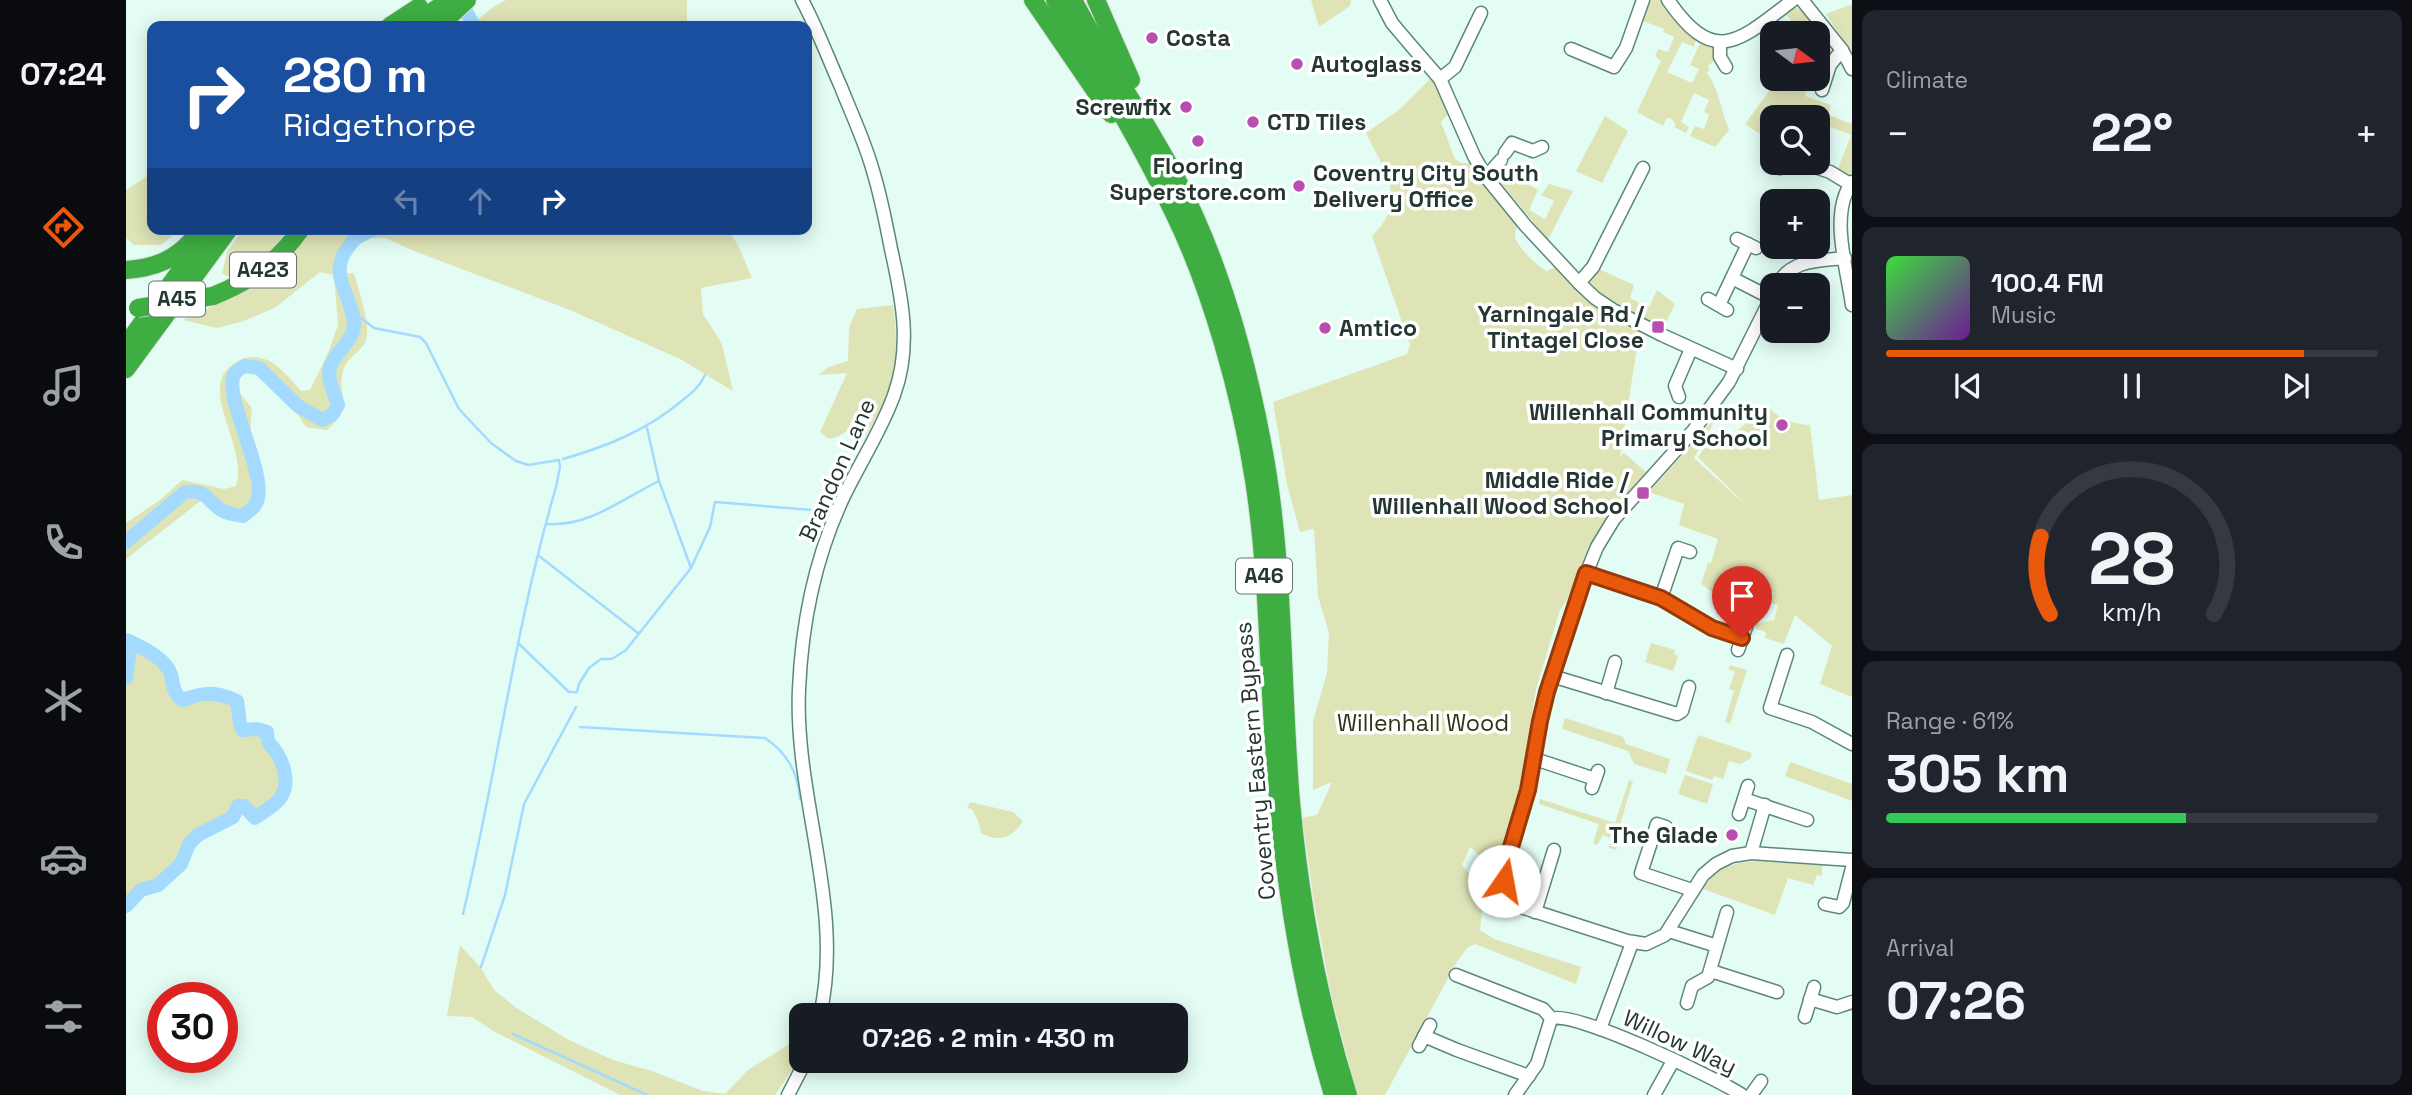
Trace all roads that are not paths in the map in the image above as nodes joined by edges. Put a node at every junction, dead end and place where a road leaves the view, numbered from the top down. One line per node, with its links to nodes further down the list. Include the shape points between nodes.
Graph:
1 (450, 0): 13 (highway)
2 (467, 0): 13 (highway)
3 (802, 0): 17 (street, Brandon Lane)
4 (1033, 0): 30 (highway)
5 (1055, 0): 30 (highway, Coventry Eastern Bypass / A46, via 1122,114)
6 (1073, 0): 30 (highway, Coventry Eastern Bypass / A46)
7 (1096, 0): 30 (highway)
8 (1380, 0): 25 (street, via 1392,23)
9 (1643, 0): 20 (street, via 1614,67)
10 (1668, 0): 19 (street, via 1696,34)
11 (1793, 0): 19 (street, via 1743,35)
12 (1802, 0): 21 (street)
13 (433, 9): 15 (highway); 16 (highway)
14 (1481, 13): 25 (street, via 1455,67)
15 (403, 21)
16 (417, 21)
17 (811, 21)
18 (812, 23): 85 (street, Brandon Lane, via 874,172 905,325 901,373 826,538 801,643 802,766 826,931)
19 (1720, 42): 23 (street)
20 (1571, 49)
21 (1842, 50): 22 (street); 24 (street)
22 (1830, 65)
23 (1726, 67)
24 (1852, 69)
25 (1440, 79): 29 (street)
26 (1542, 147): 29 (street, via 1533,151 1512,143)
27 (1643, 167): 41 (street, via 1593,267)
28 (1830, 172): 31 (street)
29 (1486, 177): 41 (street)
30 (1168, 181): 96 (highway, Coventry Eastern Bypass / A46, via 1174,213 1209,301 1232,380 1254,479 1264,562 1282,844 1304,980); 97 (highway, Coventry Eastern Bypass / A46, via 1197,224 1220,283 1244,361 1262,445 1275,521 1292,803 1304,909)
31 (1851, 183): 37 (street, via 1840,216)
32 (196, 235): 38 (highway, via 173,258 145,269)
33 (207, 235): 47 (highway, A45)
34 (225, 235): 49 (highway, A45)
35 (296, 235): 45 (highway, A423, bridge, via 250,279 213,296)
36 (1747, 244): 40 (street)
37 (1845, 258): 39 (street, via 1800,264); 44 (street)
38 (126, 270)
39 (1785, 273)
40 (1732, 278): 42 (street); 43 (street)
41 (1578, 283): 48 (street, via 1604,305)
42 (1760, 291)
43 (1718, 305)
44 (1852, 305)
45 (132, 309)
46 (1760, 321): 50 (street)
47 (126, 345)
48 (1691, 349): 50 (street); 51 (street, via 1675,386)
49 (126, 369)
50 (1737, 369): 53 (street, via 1703,419 1614,519)
51 (1679, 397)
52 (1690, 552): 54 (street, via 1678,548)
53 (1586, 573): 54 (street); 58 (street)
54 (1661, 598): 55 (street, via 1712,628)
55 (1742, 638)
56 (1787, 655): 61 (street, via 1770,708 1812,722)
57 (1615, 662): 60 (street)
58 (1552, 676): 60 (street); 62 (street)
59 (1689, 687): 60 (street, via 1677,714)
60 (1606, 693)
61 (1852, 744)
62 (1535, 760): 63 (street); 76 (street, via 1504,876 1514,901)
63 (1595, 779)
64 (1748, 786): 65 (street)
65 (1744, 799): 66 (street); 67 (street)
66 (1765, 806): 68 (street); 71 (street)
67 (1739, 814)
68 (1807, 820)
69 (1666, 827): 74 (street, via 1657,824 1641,873)
70 (1554, 850): 76 (street)
71 (1751, 853): 72 (street); 74 (street, via 1716,864)
72 (1852, 860)
73 (1852, 868): 75 (street, via 1843,903 1839,907)
74 (1692, 890): 78 (street)
75 (1825, 904)
76 (1535, 912): 79 (street)
77 (1742, 917): 80 (street, via 1724,911)
78 (1669, 931): 79 (street, via 1654,942); 80 (street)
79 (1632, 943): 89 (street, Willow Way)
80 (1717, 946): 81 (street)
81 (1710, 971): 83 (street); 86 (street, via 1705,980 1692,986)
82 (1456, 975): 88 (street, Willow Way, via 1543,1009)
83 (1777, 992)
84 (1852, 1002): 87 (street, via 1837,1007 1812,993)
85 (822, 1003)
86 (1687, 1003)
87 (1805, 1017)
88 (1552, 1018): 89 (street, Willow Way); 93 (street)
89 (1600, 1029): 91 (street, Willow Way)
90 (1424, 1035): 93 (street)
91 (1673, 1060): 99 (street); 100 (street, Willow Way)
92 (799, 1073): 95 (street)
93 (1529, 1076): 98 (street)
94 (1761, 1081): 101 (street, Willow Way)
95 (788, 1095)
96 (1333, 1095)
97 (1348, 1095)
98 (1515, 1095)
99 (1654, 1095)
100 (1742, 1095)
101 (1751, 1095)

